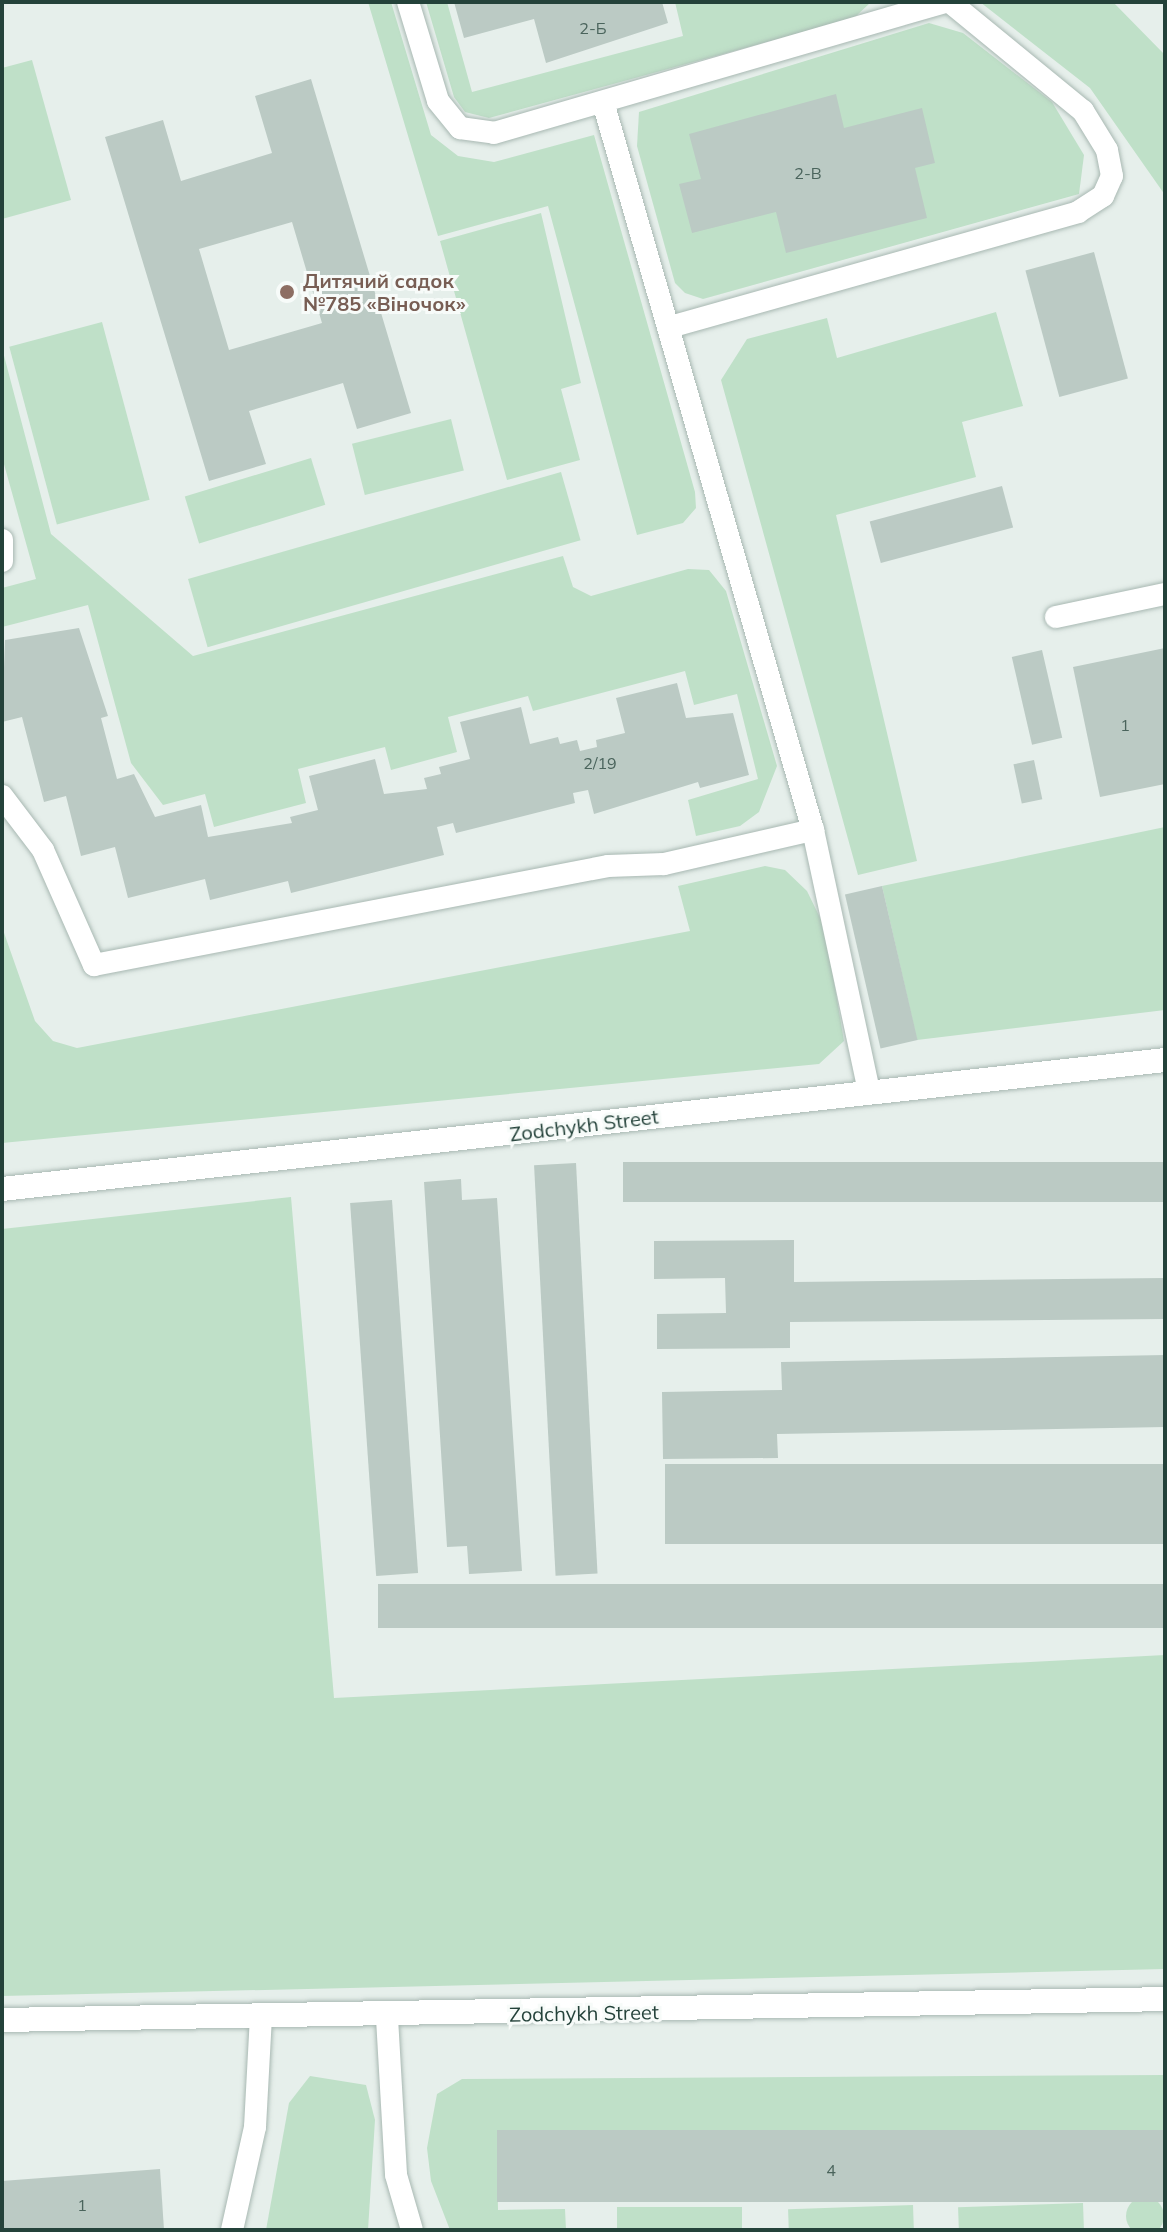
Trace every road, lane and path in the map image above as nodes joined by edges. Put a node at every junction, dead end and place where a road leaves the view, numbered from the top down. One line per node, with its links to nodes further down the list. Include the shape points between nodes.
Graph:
1 (408, 2): 3 (lane, via 438,101 460,128 494,133)
2 (948, 2): 3 (lane); 4 (lane, via 1083,111 1107,150 1112,176 1103,196 1078,212)
3 (603, 102): 4 (lane)
4 (670, 327): 10 (lane)
5 (2, 540): 6 (lane)
6 (2, 561)
7 (1165, 594): 8 (lane)
8 (1056, 617)
9 (2, 796): 10 (lane, via 43,850 94,965 608,866 664,864)
10 (813, 830): 12 (lane)
11 (1165, 1060): 12 (main road, Zodchykh Street)
12 (869, 1091): 13 (main road, Zodchykh Street)
13 (2, 1189)
14 (1165, 1999): 16 (main road, Zodchykh Street)
15 (261, 2016): 16 (main road, Zodchykh Street); 17 (main road, Zodchykh Street); 18 (lane, via 255,2127)
16 (387, 2018): 19 (lane, via 396,2175)
17 (2, 2020)
18 (232, 2230)
19 (412, 2230)

